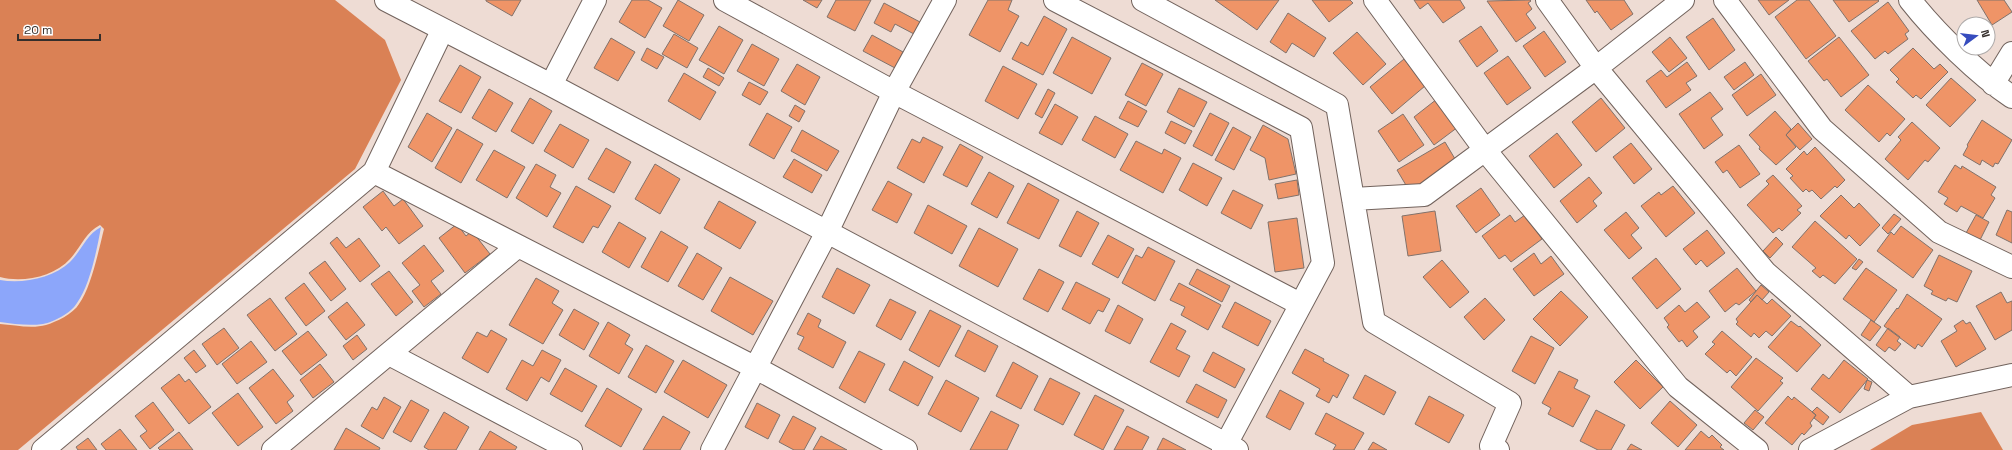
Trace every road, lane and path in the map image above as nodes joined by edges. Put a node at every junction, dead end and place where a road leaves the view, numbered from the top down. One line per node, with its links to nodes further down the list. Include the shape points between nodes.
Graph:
1 (386, 0): 12 (street)
2 (595, 0): 16 (street)
3 (725, 0): 17 (street)
4 (945, 0): 17 (street)
5 (1055, 0): 25 (street, via 1301,128 1323,262)
6 (1144, 0): 21 (street, via 1337,105)
7 (1375, 0): 19 (street)
8 (1547, 0): 14 (street)
9 (1683, 0): 14 (street)
10 (1725, 0): 24 (street, via 1822,129 1939,232)
11 (1910, 0): 15 (street, via 1925,19)
12 (442, 30): 16 (street); 20 (street)
13 (2012, 53): 15 (street)
14 (1596, 68): 19 (street); 29 (street, via 1765,272)
15 (1994, 84): 18 (street)
16 (551, 85): 22 (street)
17 (894, 92): 22 (street); 25 (street)
18 (2012, 97)
19 (1485, 150): 21 (street, via 1424,195); 37 (street, via 1678,387)
20 (374, 172): 23 (street); 31 (street)
21 (1353, 199): 36 (street, via 1374,322 1510,403 1491,446)
22 (827, 232): 27 (street); 30 (street)
23 (518, 246): 26 (street); 27 (street)
24 (2012, 267)
25 (1300, 304): 30 (street)
26 (389, 354): 32 (street); 33 (street)
27 (756, 368): 34 (street); 35 (street)
28 (2012, 375): 29 (street)
29 (1909, 397): 38 (street)
30 (1229, 448)
31 (42, 450)
32 (273, 450)
33 (571, 450)
34 (712, 450)
35 (906, 450)
36 (1498, 450)
37 (1757, 450)
38 (1810, 450)

